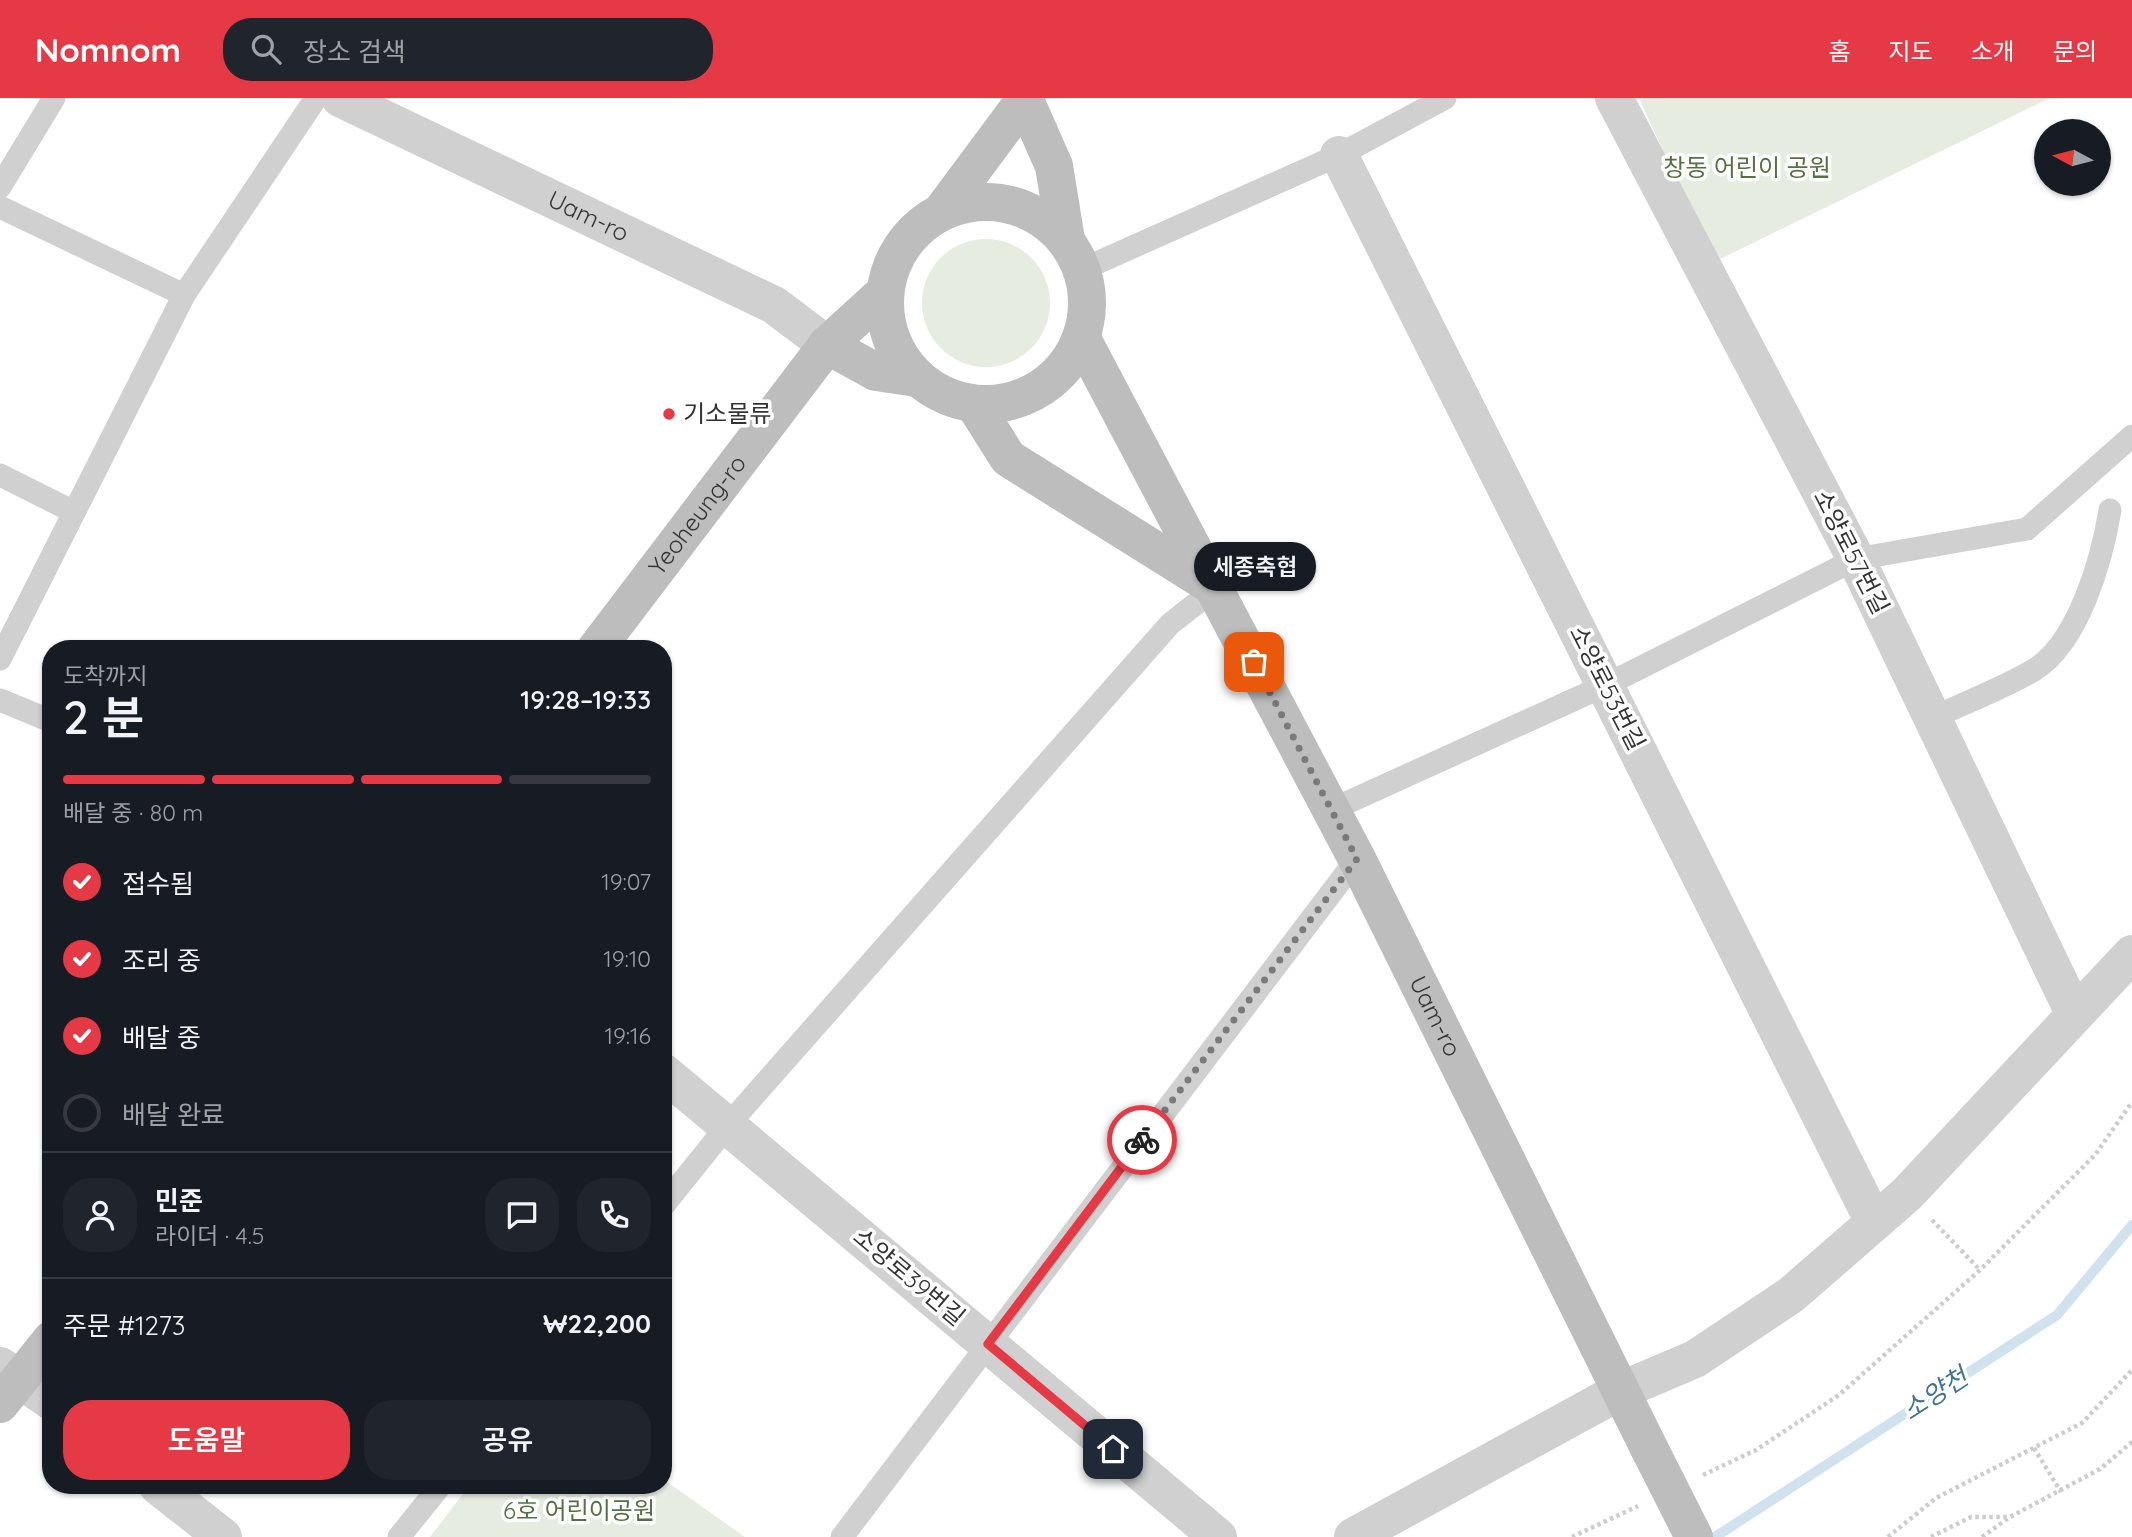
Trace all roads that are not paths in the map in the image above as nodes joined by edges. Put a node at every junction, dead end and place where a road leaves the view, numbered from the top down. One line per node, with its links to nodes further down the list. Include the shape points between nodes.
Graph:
1 (54, 98): 8 (lane)
2 (316, 98): 13 (lane)
3 (340, 98): 15 (street, Uam-ro, via 774,305)
4 (1445, 98): 7 (lane)
5 (1614, 98): 22 (street, 소양로57번길)
6 (1025, 99): 10 (street); 11 (street, via 1054,166)
7 (1339, 155): 11 (lane); 26 (street, 소양로53번길)
8 (0, 187)
9 (0, 207): 13 (lane)
10 (942, 211): 11 (street, via 975,202 1009,204 1040,217); 12 (street, via 914,231 895,259)
11 (1074, 255): 14 (street, via 1087,303)
12 (885, 292): 15 (street, Yeoheung-ro); 16 (street, via 887,323 897,354)
13 (184, 295): 21 (lane)
14 (1081, 337): 17 (street, via 1065,367 1039,390 1008,402); 23 (street, Uam-ro)
15 (827, 345): 16 (street, via 876,372); 24 (street, Yeoheung-ro)
16 (918, 379): 17 (street, via 943,396)
17 (974, 404): 23 (street, via 1008,458)
18 (2132, 436): 22 (lane, via 2027,529)
19 (0, 475): 21 (lane)
20 (2110, 510): 29 (lane, via 2104,548 2069,635 2036,669)
21 (74, 512): 25 (lane)
22 (1857, 559): 26 (lane); 29 (street, 소양로57번길)
23 (1216, 588): 30 (street, Uam-ro); 35 (lane, via 1170,624)
24 (603, 640)
25 (0, 659)
26 (1606, 685): 30 (lane); 37 (street, 소양로53번길)
27 (0, 700): 28 (lane)
28 (42, 717)
29 (1933, 718): 33 (street, 소양로57번길)
30 (1331, 810): 31 (street, Uam-ro)
31 (1357, 859): 38 (lane); 41 (street, Uam-ro)
32 (2132, 954): 33 (street)
33 (2074, 1013): 37 (street, via 1990,1109)
34 (672, 1079): 35 (street, 소양로39번길)
35 (728, 1125): 36 (lane); 38 (street, 소양로39번길)
36 (672, 1195)
37 (1874, 1222): 41 (street, via 1791,1295 1695,1359)
38 (988, 1344): 47 (lane); 48 (street, 소양로39번길)
39 (42, 1349): 40 (street)
40 (7, 1382): 42 (street)
41 (1622, 1390): 49 (street); 50 (street, Uam-ro, bridge)
42 (42, 1397)
43 (168, 1494): 45 (street)
44 (434, 1494): 46 (lane)
45 (223, 1537)
46 (399, 1537)
47 (842, 1537)
48 (1218, 1537)
49 (1353, 1537)
50 (1694, 1537)

